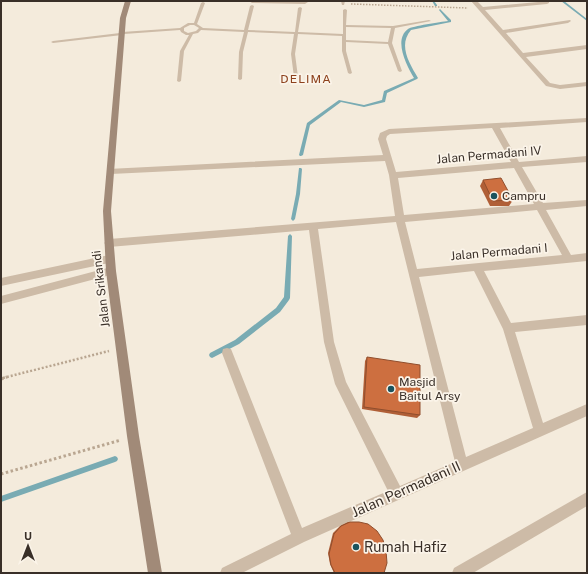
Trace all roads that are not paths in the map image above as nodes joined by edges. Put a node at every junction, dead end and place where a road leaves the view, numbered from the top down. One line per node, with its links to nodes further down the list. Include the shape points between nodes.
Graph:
1 (128, 1): 19 (main road, Jalan Srikandi)
2 (474, 1): 8 (street)
3 (304, 2): 6 (street)
4 (546, 2): 8 (street)
5 (203, 3): 12 (lane)
6 (252, 3): 17 (lane)
7 (300, 8): 20 (lane)
8 (481, 9): 18 (street)
9 (345, 10): 13 (lane)
10 (429, 21): 14 (lane)
11 (568, 21): 18 (street)
12 (195, 24): 15 (lane, via 186,25); 16 (lane, via 200,26)
13 (345, 26): 14 (lane); 22 (lane)
14 (393, 27): 25 (lane)
15 (181, 29): 19 (lane); 21 (lane)
16 (200, 29): 17 (lane); 21 (lane)
17 (246, 31): 20 (lane); 31 (lane, via 241,52)
18 (502, 32): 27 (street)
19 (122, 33): 23 (lane); 39 (main road, Jalan Srikandi)
20 (296, 33): 22 (lane); 30 (lane, via 293,54)
21 (191, 34): 32 (lane, via 182,51)
22 (345, 35): 24 (lane)
23 (53, 42)
24 (344, 42): 25 (lane); 29 (lane)
25 (390, 43): 28 (lane)
26 (587, 47): 27 (street)
27 (523, 55): 33 (street, via 548,85 560,87)
28 (400, 71)
29 (350, 73)
30 (296, 77)
31 (240, 79)
32 (179, 81)
33 (587, 84)
34 (587, 120): 35 (street)
35 (495, 126): 36 (street, via 385,133 382,139); 38 (street)
36 (388, 158): 39 (street); 40 (street)
37 (587, 159): 38 (street, Jalan Permadani IV)
38 (517, 165): 40 (street, Jalan Permadani IV); 42 (street)
39 (111, 171): 45 (main road, Jalan Srikandi, via 107,211)
40 (393, 175): 43 (street)
41 (587, 203): 42 (street)
42 (541, 207): 43 (street); 48 (street)
43 (400, 219): 44 (street); 51 (street)
44 (313, 226): 45 (street); 60 (street, via 329,342 341,384)
45 (108, 243): 47 (main road, Jalan Srikandi)
46 (587, 257): 48 (street, Jalan Permadani I)
47 (109, 259): 50 (main road, Jalan Srikandi); 52 (street)
48 (569, 259): 49 (street, Jalan Permadani I)
49 (477, 267): 51 (street, Jalan Permadani I); 55 (street)
50 (111, 271): 53 (street); 63 (main road, Jalan Srikandi)
51 (414, 273): 59 (street)
52 (1, 282)
53 (1, 300)
54 (587, 320): 55 (street)
55 (508, 328): 58 (street)
56 (227, 353): 62 (street)
57 (587, 410): 58 (street, Jalan Permadani II)
58 (540, 432): 59 (street, Jalan Permadani II)
59 (462, 464): 60 (street, Jalan Permadani II)
60 (397, 494): 62 (street, Jalan Permadani II)
61 (587, 499): 65 (street)
62 (299, 537): 64 (street, Jalan Permadani II)
63 (154, 573)
64 (227, 573)
65 (460, 573)

